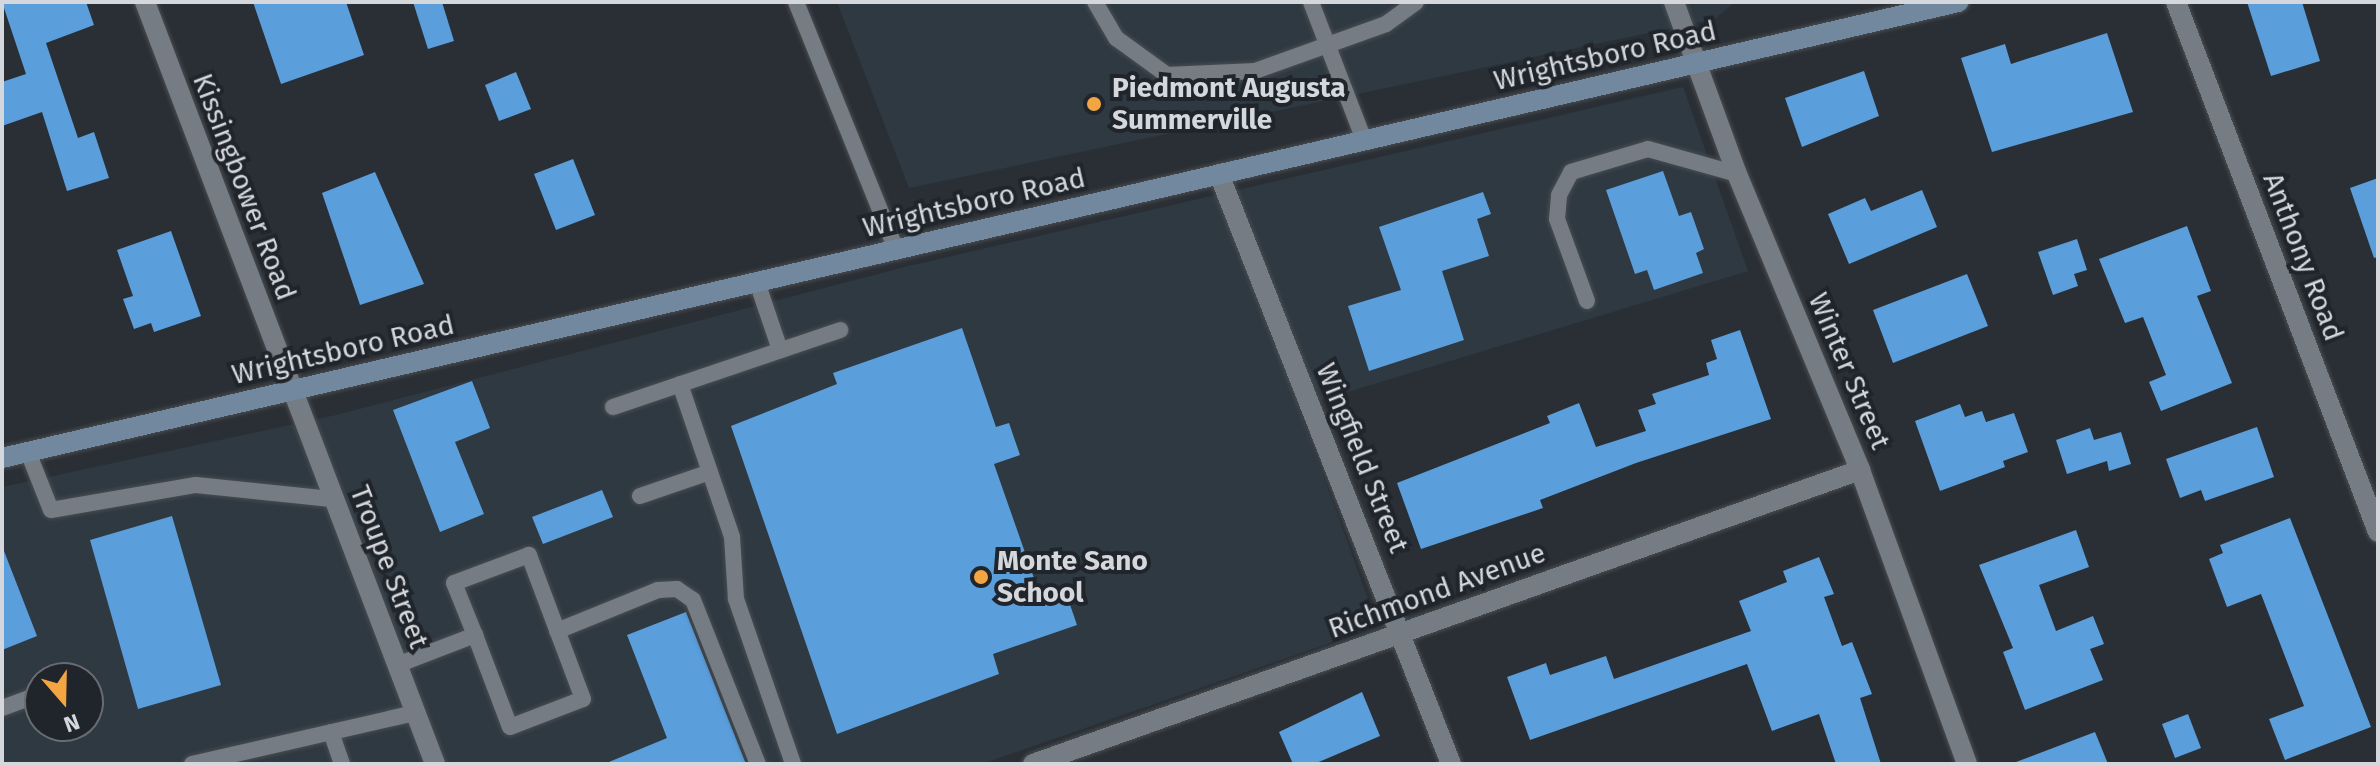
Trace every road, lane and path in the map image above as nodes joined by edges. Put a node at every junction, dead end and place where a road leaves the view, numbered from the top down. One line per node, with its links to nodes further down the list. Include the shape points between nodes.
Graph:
1 (145, 2): 20 (street, Kissingbower Road)
2 (796, 2): 14 (lane)
3 (1095, 2): 9 (lane, via 1116,38 1167,75 1255,71)
4 (1311, 2): 9 (lane)
5 (1416, 2): 9 (lane, via 1386,24)
6 (1674, 2): 10 (street, Winter Street)
7 (1959, 2): 10 (main road, Wrightsboro Road)
8 (2176, 2): 28 (street, Anthony Road)
9 (1329, 45): 11 (lane)
10 (1697, 63): 11 (main road, Wrightsboro Road); 13 (street, Winter Street)
11 (1364, 140): 12 (main road, Wrightsboro Road)
12 (1219, 174): 14 (main road, Wrightsboro Road); 30 (street, Wingfield Street)
13 (1737, 174): 16 (lane, via 1648,149 1571,172 1559,195 1557,219); 24 (street, Winter Street)
14 (896, 249): 15 (main road, Wrightsboro Road)
15 (757, 282): 18 (lane); 20 (main road, Wrightsboro Road)
16 (1587, 301)
17 (840, 330): 18 (lane)
18 (780, 350): 19 (lane)
19 (680, 384): 21 (lane); 25 (lane)
20 (291, 391): 22 (main road, Wrightsboro Road); 27 (street, Troupe Street)
21 (613, 407)
22 (28, 452): 23 (main road, Wrightsboro Road); 27 (lane, via 51,510 196,485)
23 (2, 458)
24 (1860, 470): 30 (street, Richmond Avenue); 44 (street, Winter Street)
25 (710, 472): 26 (lane); 41 (lane, via 732,537 736,599)
26 (640, 496)
27 (331, 499): 32 (street, Troupe Street)
28 (2378, 532)
29 (557, 631): 31 (lane, via 529,555 454,583); 31 (lane, via 583,699 510,727); 40 (lane, via 658,590 677,589 693,600)
30 (1401, 633): 42 (street, Richmond Avenue); 43 (street, Wingfield Street)
31 (475, 635): 32 (lane)
32 (397, 665): 35 (street, Troupe Street)
33 (24, 700): 34 (lane)
34 (2, 708)
35 (415, 713): 36 (lane); 39 (street, Troupe Street)
36 (331, 732): 37 (lane); 38 (lane)
37 (192, 764)
38 (342, 764)
39 (435, 764)
40 (758, 764)
41 (793, 764)
42 (1033, 764)
43 (1451, 764)
44 (1967, 764)

